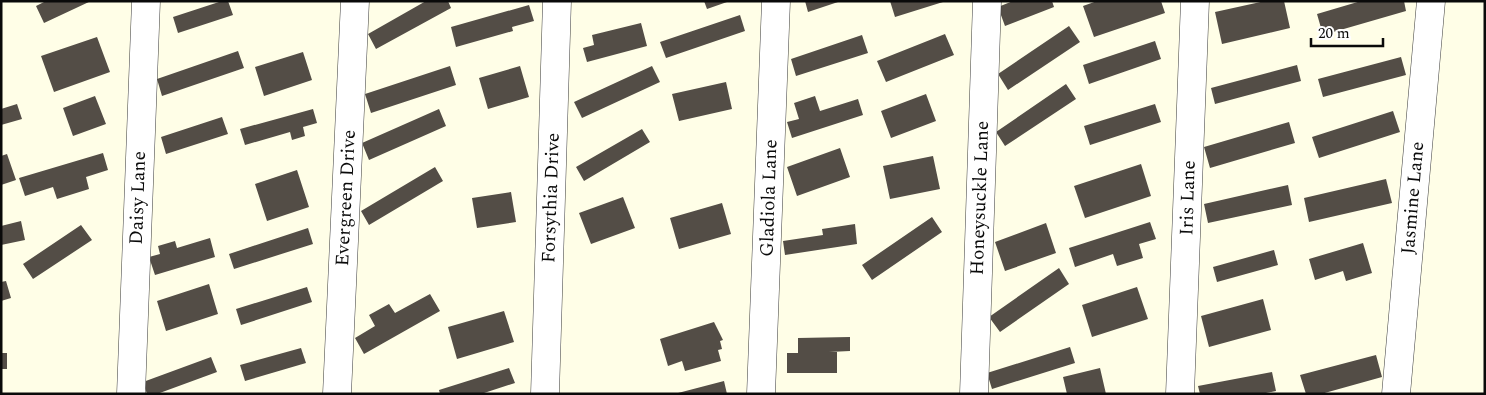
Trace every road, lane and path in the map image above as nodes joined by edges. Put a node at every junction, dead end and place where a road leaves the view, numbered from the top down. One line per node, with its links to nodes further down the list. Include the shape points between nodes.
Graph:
1 (146, 1): 8 (street, Daisy Lane)
2 (355, 1): 9 (street, Evergreen Drive)
3 (557, 1): 10 (street, Forsythia Drive)
4 (776, 1): 11 (street, Gladiola Lane)
5 (986, 1): 12 (street, Honeysuckle Lane)
6 (1195, 1): 13 (street, Iris Lane)
7 (1431, 1): 14 (street, Jasmine Lane)
8 (131, 394)
9 (337, 394)
10 (545, 394)
11 (761, 394)
12 (974, 394)
13 (1180, 394)
14 (1396, 394)

